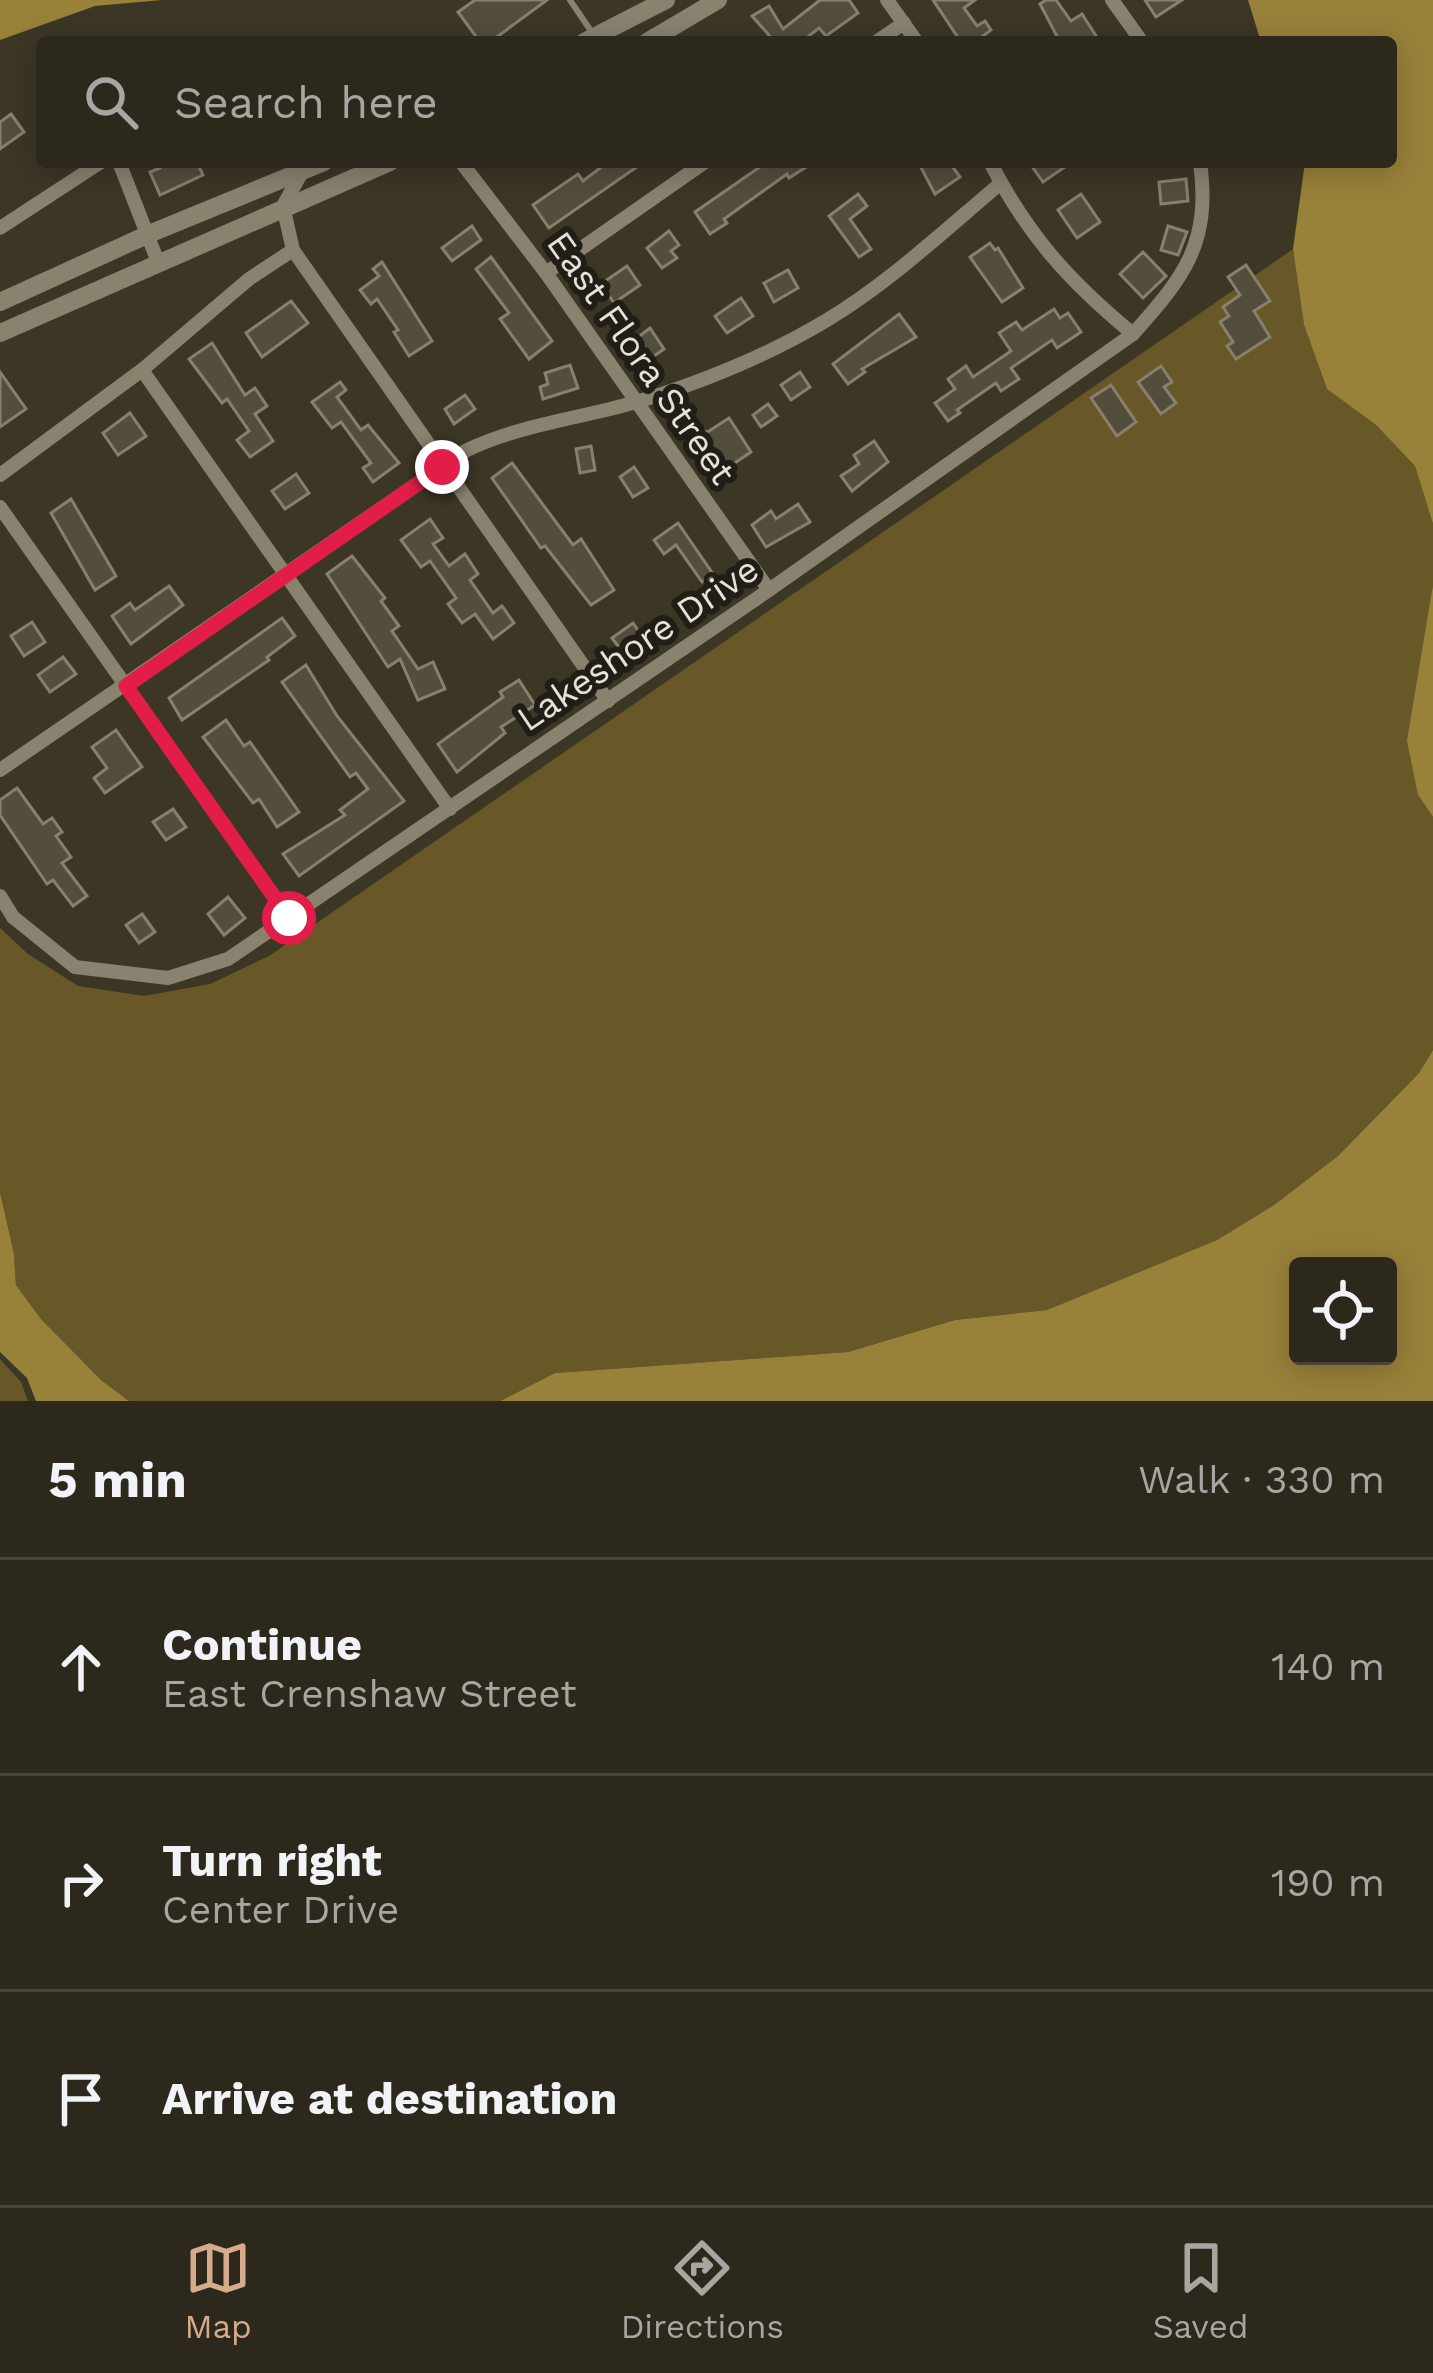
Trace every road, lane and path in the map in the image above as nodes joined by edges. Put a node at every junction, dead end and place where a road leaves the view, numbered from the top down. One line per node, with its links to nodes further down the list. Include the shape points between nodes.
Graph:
1 (570, 0): 7 (lane)
2 (666, 0): 8 (main road)
3 (718, 0): 9 (main road)
4 (887, 0): 6 (street)
5 (1112, 0): 12 (street)
6 (904, 22): 10 (street); 11 (street)
7 (588, 36)
8 (596, 36)
9 (657, 36)
10 (884, 36)
11 (913, 36)
12 (1138, 36)
13 (92, 168): 24 (street)
14 (122, 168): 25 (street)
15 (310, 168): 21 (main road)
16 (376, 168): 23 (main road)
17 (466, 168): 28 (street, East Flora Street)
18 (695, 168): 28 (street)
19 (993, 168): 22 (street)
20 (1201, 168): 31 (street, Lakeshore Drive, via 1199,241)
21 (302, 172): 23 (street); 25 (main road)
22 (1001, 183): 31 (street, via 1034,239); 33 (street, via 826,321)
23 (283, 206): 26 (street); 27 (main road)
24 (0, 228)
25 (149, 234): 27 (street); 29 (main road)
26 (293, 250): 32 (street); 34 (street)
27 (158, 262): 30 (main road)
28 (546, 273): 33 (street, East Flora Street)
29 (0, 302)
30 (0, 333)
31 (1133, 334): 38 (street, Lakeshore Drive)
32 (142, 370): 35 (street); 37 (street)
33 (634, 403): 34 (street, via 491,438); 38 (street, East Flora Street)
34 (442, 467): 37 (street); 40 (street)
35 (0, 475)
36 (0, 507): 39 (street)
37 (286, 576): 39 (street); 42 (street)
38 (770, 590): 40 (street, Lakeshore Drive)
39 (126, 686): 41 (street); 44 (street)
40 (608, 701): 42 (street, Lakeshore Drive)
41 (0, 770)
42 (450, 809): 44 (street, Lakeshore Drive)
43 (0, 896): 44 (street, Lakeshore Drive, via 13,917 75,967 168,977 228,959)
44 (289, 918)

